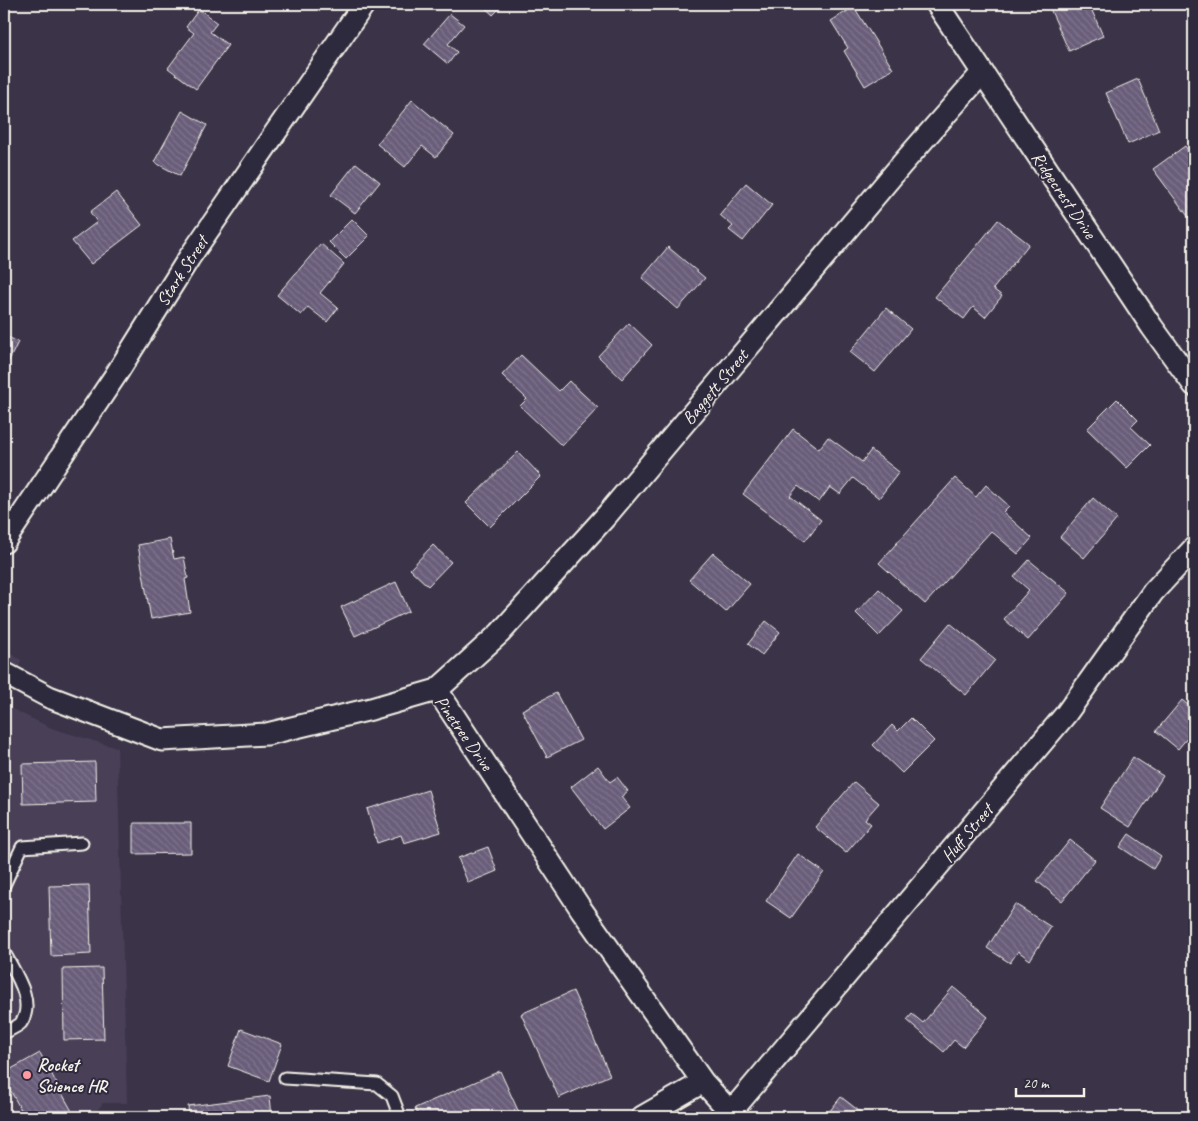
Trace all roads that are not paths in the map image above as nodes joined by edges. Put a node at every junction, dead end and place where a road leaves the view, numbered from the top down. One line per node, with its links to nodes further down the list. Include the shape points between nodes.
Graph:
1 (364, 4): 5 (street, Stark Street, via 189,258)
2 (937, 4): 3 (street, Ridgecrest Drive)
3 (982, 73): 4 (street, Ridgecrest Drive); 8 (street, Baggett Street, via 607,515 500,633)
4 (1194, 385)
5 (4, 542)
6 (1194, 548): 15 (street, Huff Street, via 1153,592 1066,714)
7 (4, 673): 8 (street, Pinetree Drive, via 49,697 162,740 267,734)
8 (437, 690): 14 (street, Pinetree Drive, via 581,909)
9 (82, 842): 10 (lane, via 22,847)
10 (4, 885)
11 (4, 952): 12 (lane, via 23,990 27,1008 20,1024)
12 (4, 1033)
13 (284, 1078): 16 (lane, via 377,1084 392,1096)
14 (702, 1082): 15 (street, Pinetree Drive); 17 (street)
15 (733, 1114)
16 (400, 1117)
17 (642, 1117)

